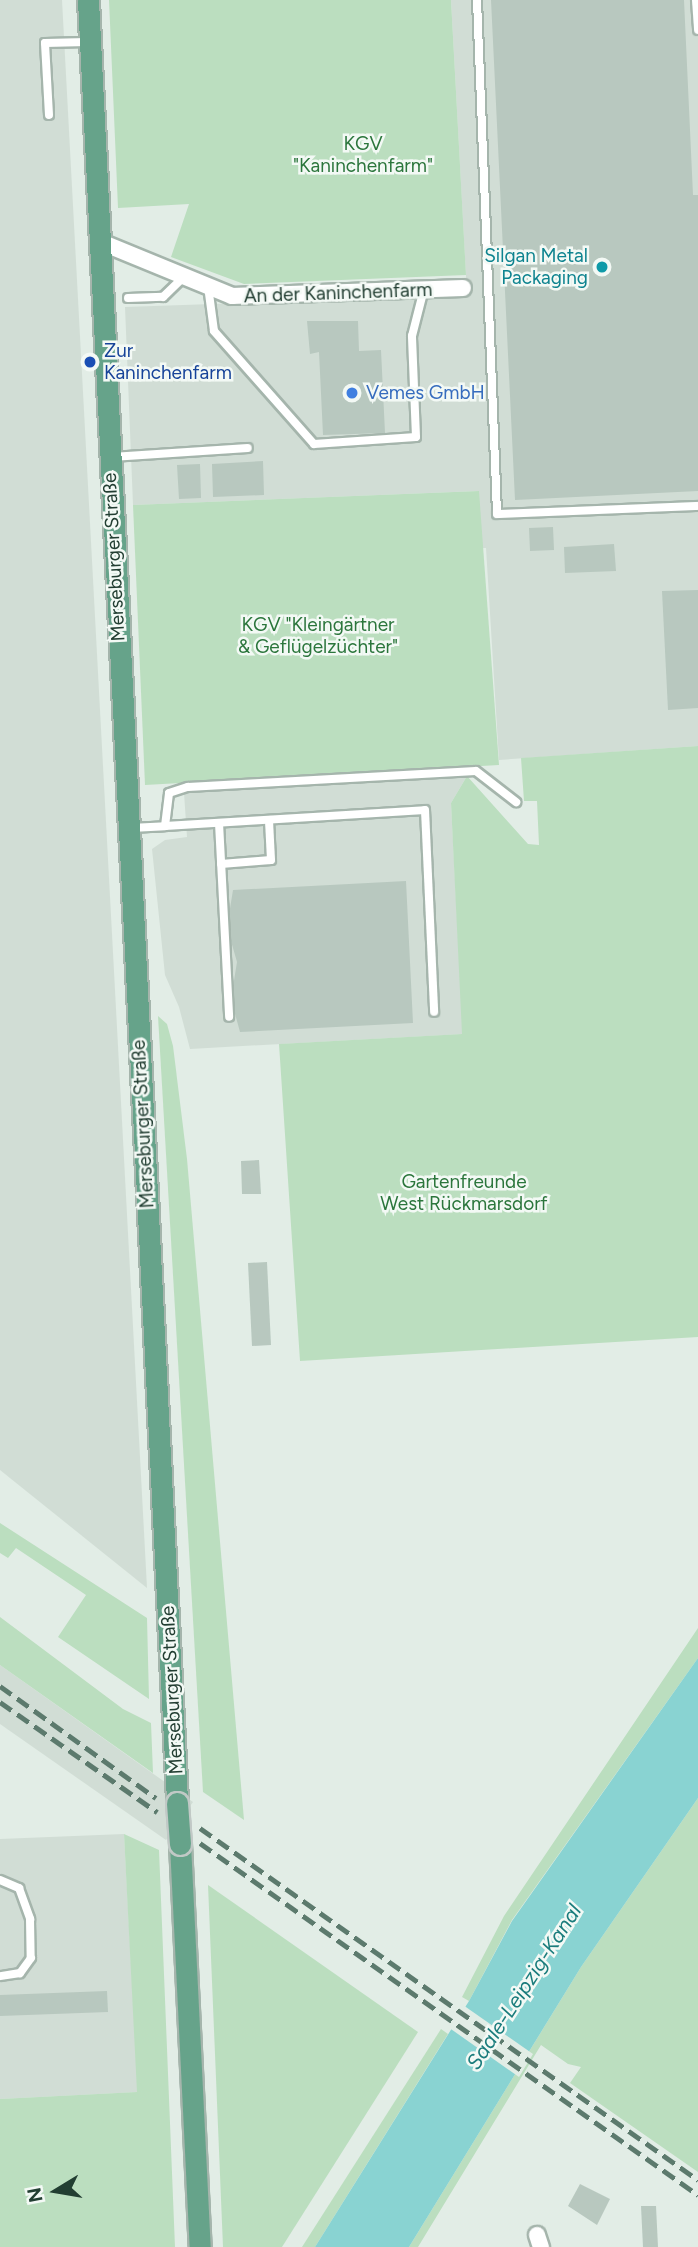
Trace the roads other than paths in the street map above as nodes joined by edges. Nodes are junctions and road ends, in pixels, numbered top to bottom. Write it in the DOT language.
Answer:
graph roads {
  1 [pos="88,0"];
  2 [pos="477,0"];
  3 [pos="696,0"];
  4 [pos="698,30"];
  5 [pos="90,42"];
  6 [pos="49,115"];
  7 [pos="98,240"];
  8 [pos="185,276"];
  9 [pos="208,286"];
  10 [pos="463,288"];
  11 [pos="424,289"];
  12 [pos="128,298"];
  13 [pos="248,448"];
  14 [pos="109,457"];
  15 [pos="698,506"];
  16 [pos="516,802"];
  17 [pos="269,820"];
  18 [pos="219,823"];
  19 [pos="165,826"];
  20 [pos="128,829"];
  21 [pos="221,863"];
  22 [pos="434,1012"];
  23 [pos="229,1017"];
  24 [pos="0,1880"];
  25 [pos="0,1976"];
  26 [pos="200,2247"];
  1 -- 5 [label="main road, Merseburger Straße"];
  2 -- 15 [label="lane"];
  3 -- 4 [label="lane"];
  5 -- 6 [label="lane"];
  5 -- 7 [label="main road, Merseburger Straße"];
  7 -- 8 [label="street, An der Kaninchenfarm"];
  7 -- 14 [label="main road, Merseburger Straße"];
  8 -- 9 [label="street, An der Kaninchenfarm"];
  8 -- 12 [label="lane"];
  9 -- 11 [label="street, An der Kaninchenfarm"];
  9 -- 11 [label="lane"];
  10 -- 11 [label="street, An der Kaninchenfarm"];
  13 -- 14 [label="lane"];
  14 -- 20 [label="main road, Merseburger Straße"];
  16 -- 19 [label="lane"];
  17 -- 18 [label="lane"];
  17 -- 21 [label="lane"];
  17 -- 22 [label="lane"];
  18 -- 19 [label="lane"];
  18 -- 21 [label="lane"];
  19 -- 20 [label="lane"];
  20 -- 26 [label="main road, Merseburger Straße, bridge"];
  21 -- 23 [label="lane"];
  24 -- 25 [label="lane"];
}
